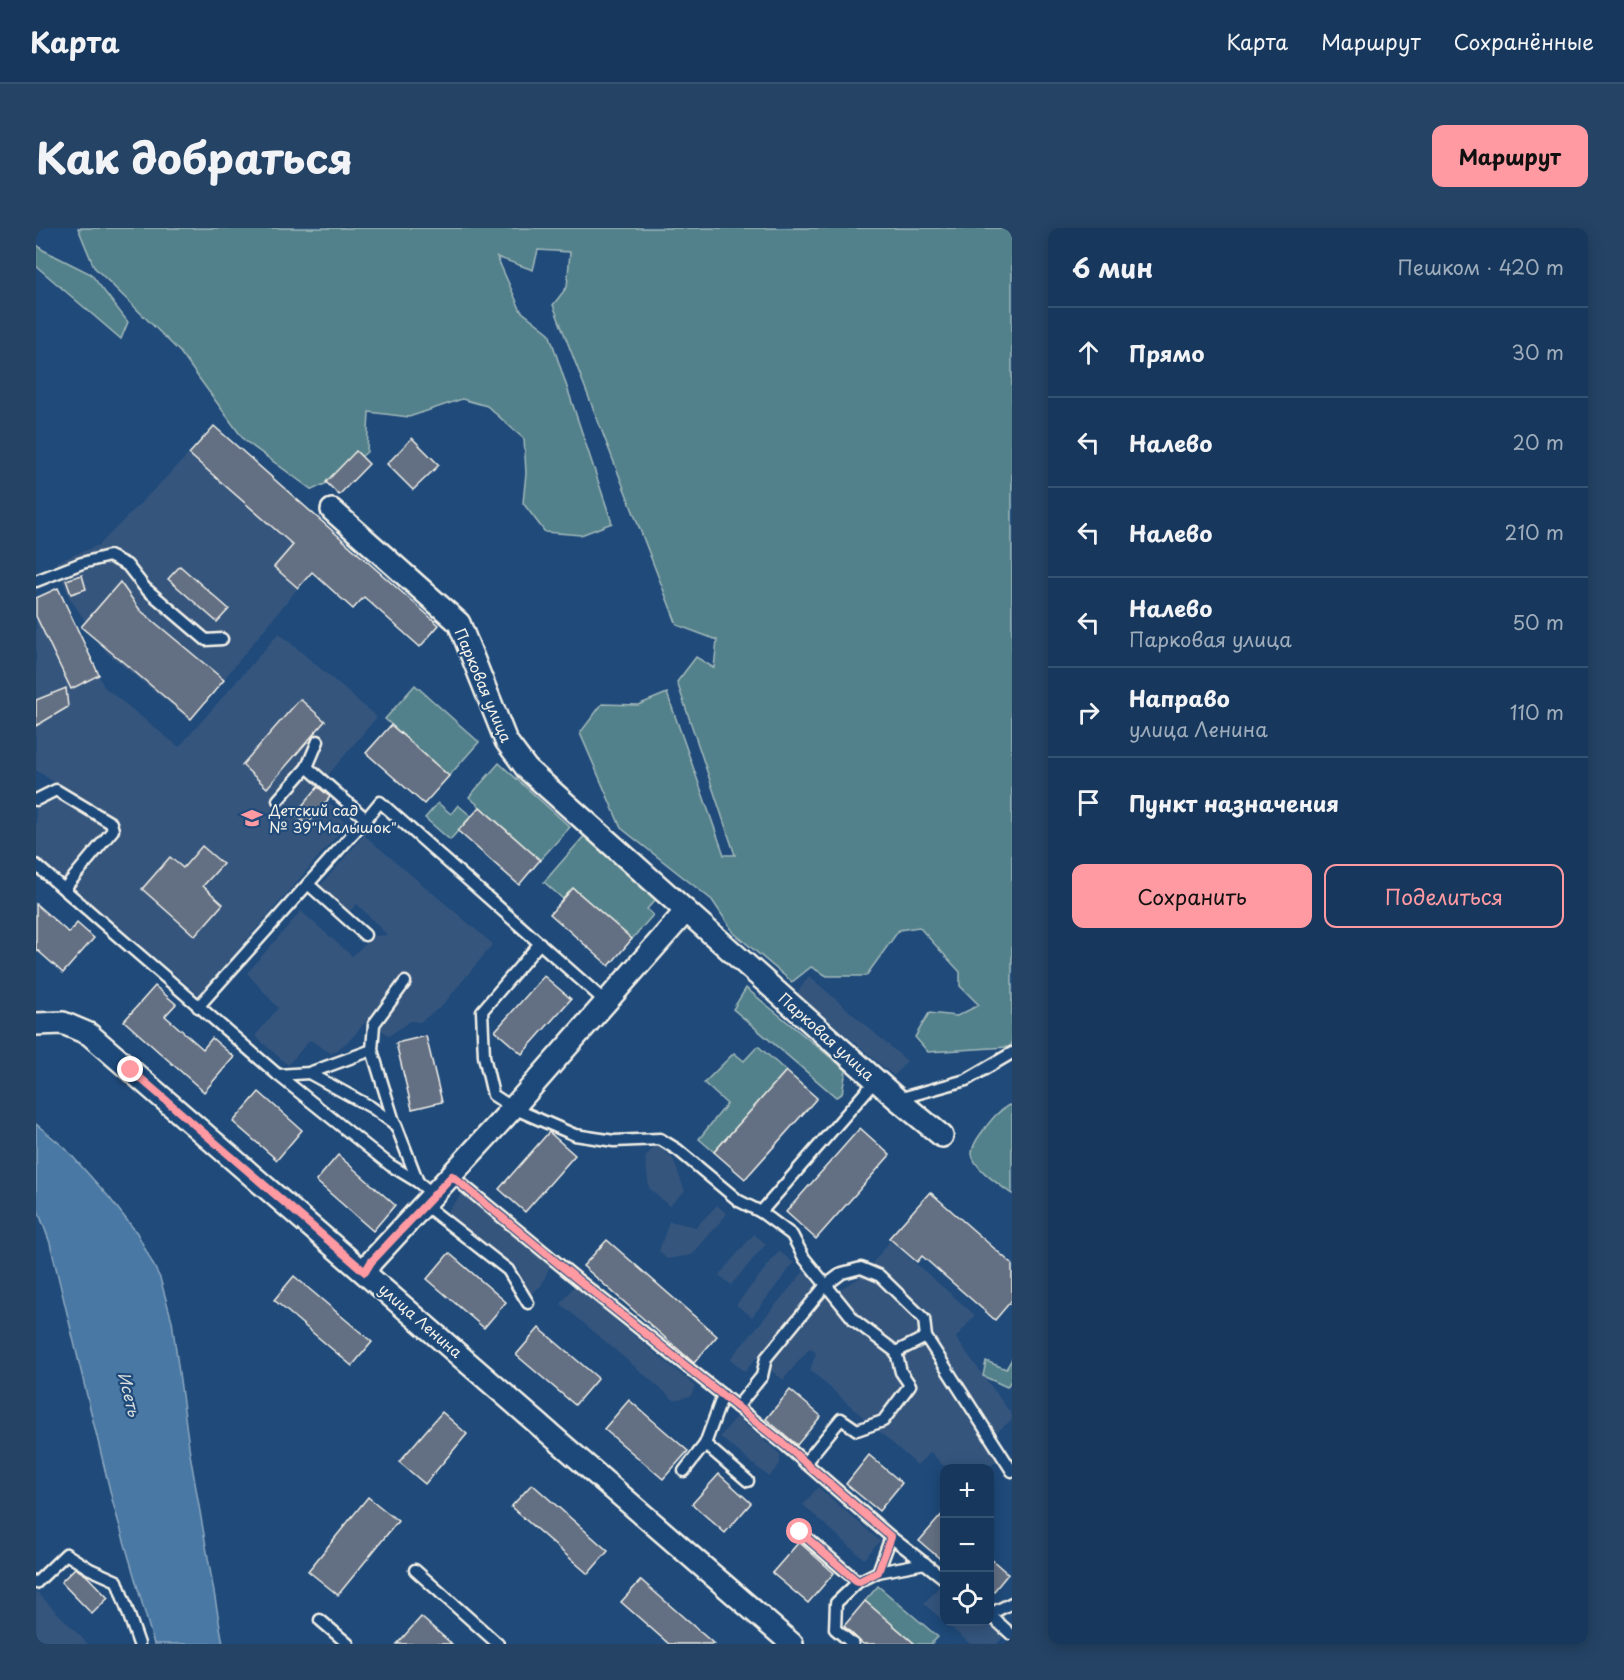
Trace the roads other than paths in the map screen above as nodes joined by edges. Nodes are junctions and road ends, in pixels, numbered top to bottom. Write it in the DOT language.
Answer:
graph roads {
  1 [pos="332,510"];
  2 [pos="36,581"];
  3 [pos="222,639"];
  4 [pos="318,741"];
  5 [pos="307,767"];
  6 [pos="36,800"];
  7 [pos="278,800"];
  8 [pos="366,819"];
  9 [pos="36,865"];
  10 [pos="308,884"];
  11 [pos="64,890"];
  12 [pos="686,910"];
  13 [pos="365,935"];
  14 [pos="540,943"];
  15 [pos="405,982"];
  16 [pos="607,1003"];
  17 [pos="198,1007"];
  18 [pos="36,1024"];
  19 [pos="372,1050"];
  20 [pos="1012,1053"];
  21 [pos="309,1073"];
  22 [pos="279,1075"];
  23 [pos="876,1080"];
  24 [pos="897,1100"];
  25 [pos="513,1108"];
  26 [pos="396,1125"];
  27 [pos="942,1136"];
  28 [pos="452,1176"];
  29 [pos="418,1182"];
  30 [pos="429,1200"];
  31 [pos="761,1212"];
  32 [pos="365,1272"];
  33 [pos="826,1285"];
  34 [pos="528,1303"];
  35 [pos="926,1337"];
  36 [pos="896,1352"];
  37 [pos="723,1395"];
  38 [pos="737,1407"];
  39 [pos="705,1444"];
  40 [pos="805,1463"];
  41 [pos="684,1471"];
  42 [pos="1012,1471"];
  43 [pos="748,1481"];
  44 [pos="800,1532"];
  45 [pos="891,1537"];
  46 [pos="925,1563"];
  47 [pos="414,1570"];
  48 [pos="878,1572"];
  49 [pos="940,1575"];
  50 [pos="858,1582"];
  51 [pos="36,1583"];
  52 [pos="1012,1603"];
  53 [pos="994,1613"];
  54 [pos="994,1619"];
  55 [pos="320,1620"];
  56 [pos="1010,1636"];
  57 [pos="139,1644"];
  58 [pos="348,1644"];
  59 [pos="498,1644"];
  60 [pos="792,1644"];
  61 [pos="853,1644"];
  1 -- 12 [label="street, Парковая улица"];
  2 -- 3 [label="lane"];
  4 -- 5 [label="lane"];
  5 -- 7 [label="lane"];
  5 -- 8 [label="lane"];
  6 -- 11 [label="lane"];
  8 -- 10 [label="lane"];
  8 -- 14 [label="lane"];
  9 -- 11 [label="lane"];
  10 -- 13 [label="lane"];
  10 -- 17 [label="lane"];
  11 -- 17 [label="lane"];
  12 -- 16 [label="street"];
  12 -- 23 [label="street, Парковая улица"];
  14 -- 16 [label="lane"];
  14 -- 25 [label="lane"];
  15 -- 19 [label="lane"];
  16 -- 25 [label="street"];
  17 -- 22 [label="lane"];
  18 -- 32 [label="street, улица Ленина"];
  19 -- 21 [label="lane"];
  19 -- 26 [label="lane"];
  20 -- 24 [label="lane"];
  21 -- 22 [label="lane"];
  21 -- 26 [label="lane"];
  22 -- 29 [label="lane"];
  23 -- 24 [label="street, Парковая улица"];
  23 -- 31 [label="lane"];
  24 -- 27 [label="street, Парковая улица"];
  25 -- 28 [label="street"];
  25 -- 31 [label="lane"];
  26 -- 29 [label="lane"];
  28 -- 30 [label="street"];
  28 -- 37 [label="lane"];
  29 -- 30 [label="lane"];
  30 -- 32 [label="street"];
  30 -- 34 [label="lane"];
  31 -- 33 [label="lane"];
  32 -- 60 [label="street, улица Ленина"];
  33 -- 35 [label="lane"];
  33 -- 36 [label="lane"];
  33 -- 38 [label="lane"];
  35 -- 36 [label="lane"];
  35 -- 42 [label="lane"];
  36 -- 40 [label="lane"];
  37 -- 38 [label="lane"];
  37 -- 39 [label="lane"];
  38 -- 40 [label="lane"];
  39 -- 41 [label="lane"];
  39 -- 43 [label="lane"];
  40 -- 45 [label="lane"];
  44 -- 50 [label="lane"];
  45 -- 46 [label="lane"];
  45 -- 48 [label="lane"];
  46 -- 48 [label="lane"];
  46 -- 49 [label="lane"];
  47 -- 59 [label="lane"];
  48 -- 50 [label="lane"];
  50 -- 61 [label="lane"];
  51 -- 57 [label="lane"];
  52 -- 53 [label="lane"];
  54 -- 56 [label="lane"];
  55 -- 58 [label="lane"];
}
